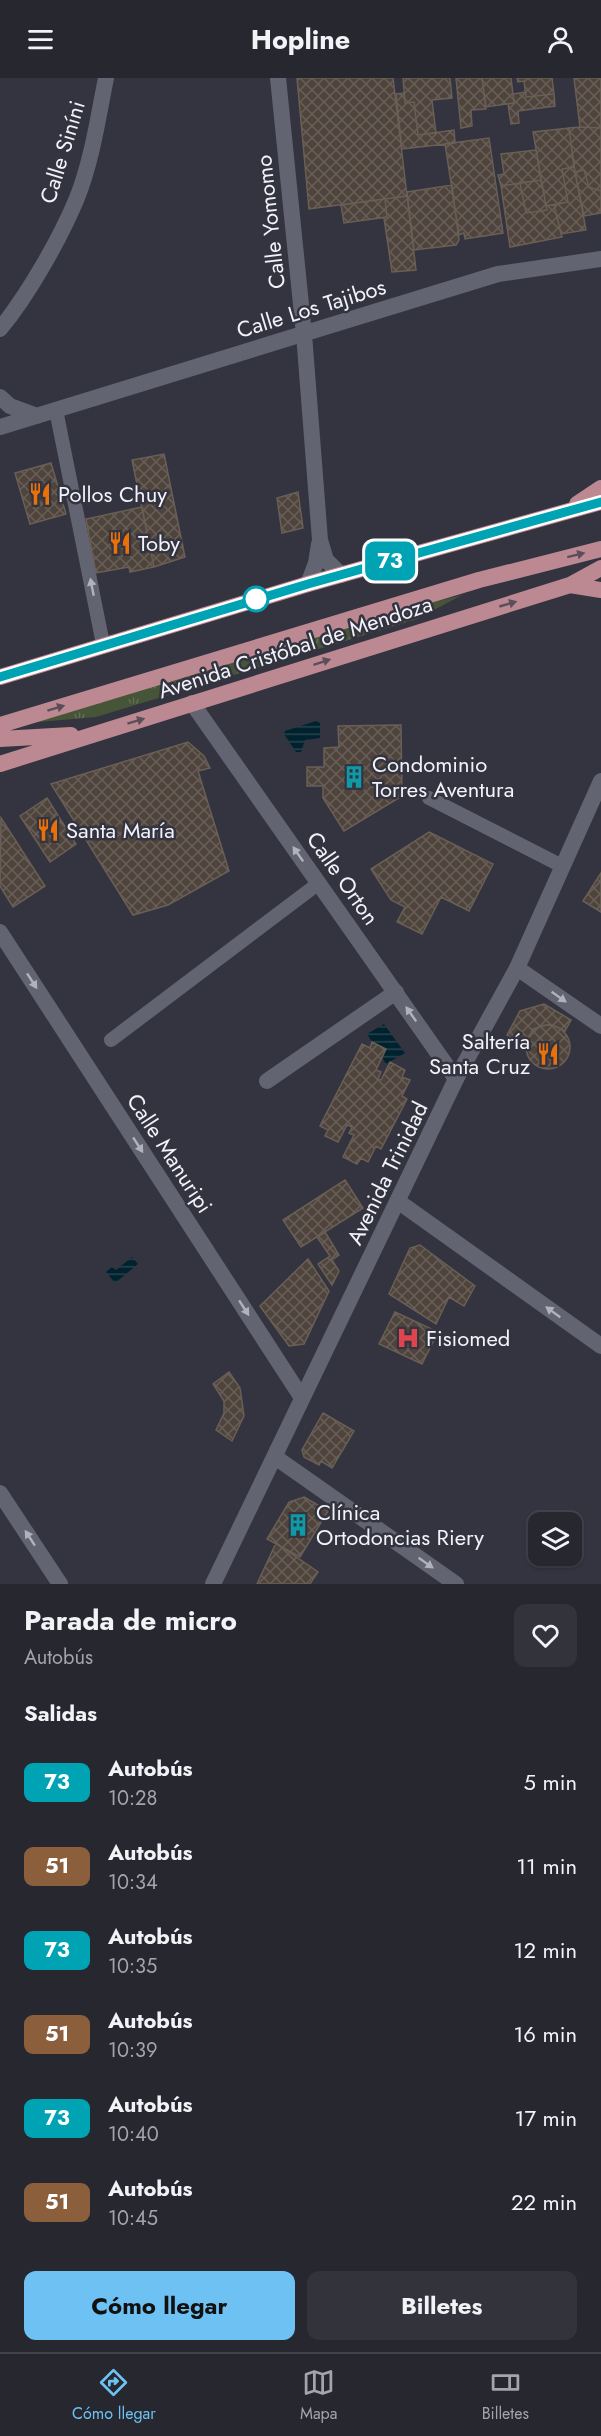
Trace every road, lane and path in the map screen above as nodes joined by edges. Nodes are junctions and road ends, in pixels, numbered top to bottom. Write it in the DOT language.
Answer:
graph roads {
  1 [pos="106,78"];
  2 [pos="278,78"];
  3 [pos="601,259"];
  4 [pos="0,329"];
  5 [pos="304,334"];
  6 [pos="0,397"];
  7 [pos="56,410"];
  8 [pos="37,416"];
  9 [pos="0,427"];
  10 [pos="601,488"];
  11 [pos="601,502"];
  12 [pos="564,513"];
  13 [pos="320,540"];
  14 [pos="601,549"];
  15 [pos="601,568"];
  16 [pos="341,575"];
  17 [pos="308,584"];
  18 [pos="570,585"];
  19 [pos="601,591"];
  20 [pos="103,644"];
  21 [pos="0,677"];
  22 [pos="192,704"];
  23 [pos="0,725"];
  24 [pos="98,733"];
  25 [pos="0,740"];
  26 [pos="0,764"];
  27 [pos="601,781"];
  28 [pos="429,798"];
  29 [pos="562,866"];
  30 [pos="319,883"];
  31 [pos="0,932"];
  32 [pos="517,968"];
  33 [pos="396,992"];
  34 [pos="601,1026"];
  35 [pos="111,1040"];
  36 [pos="456,1079"];
  37 [pos="267,1081"];
  38 [pos="399,1202"];
  39 [pos="601,1346"];
  40 [pos="302,1398"];
  41 [pos="275,1457"];
  42 [pos="0,1493"];
  43 [pos="60,1584"];
  44 [pos="213,1584"];
  45 [pos="456,1584"];
  1 -- 4 [label="street, Calle Siníni"];
  2 -- 5 [label="street, Calle Yomomo"];
  3 -- 5 [label="street, Calle Los Tajibos"];
  5 -- 7 [label="street, Calle Los Tajibos"];
  5 -- 13 [label="street, Calle Yomomo"];
  6 -- 8 [label="street"];
  7 -- 8 [label="street, Calle Los Tajibos"];
  20 -- 7 [label="lane, one-way"];
  8 -- 9 [label="street, Calle Los Tajibos"];
  10 -- 12 [label="main road"];
  11 -- 12 [label="main road"];
  12 -- 16 [label="main road"];
  13 -- 16 [label="street, Calle Yomomo"];
  13 -- 17 [label="street, Calle Yomomo"];
  23 -- 14 [label="main road, Avenida Cristóbal de Mendoza, one-way"];
  15 -- 18 [label="main road, Avenida Cristóbal de Mendoza"];
  16 -- 17 [label="main road"];
  17 -- 20 [label="main road"];
  18 -- 19 [label="main road"];
  22 -- 18 [label="main road, Avenida Cristóbal de Mendoza, one-way"];
  20 -- 21 [label="main road"];
  24 -- 22 [label="main road, Avenida Cristóbal de Mendoza, one-way"];
  30 -- 22 [label="street, Calle Orton, one-way"];
  24 -- 25 [label="main road"];
  24 -- 26 [label="main road, Avenida Cristóbal de Mendoza"];
  27 -- 29 [label="street, Avenida Trinidad"];
  28 -- 29 [label="lane"];
  29 -- 32 [label="street, Avenida Trinidad"];
  30 -- 33 [label="street, Calle Orton"];
  30 -- 35 [label="lane"];
  31 -- 40 [label="street, Calle Manuripi, one-way"];
  32 -- 34 [label="street, one-way"];
  32 -- 36 [label="street, Avenida Trinidad"];
  36 -- 33 [label="street, Calle Orton, one-way"];
  33 -- 37 [label="street"];
  36 -- 38 [label="street, Avenida Trinidad"];
  39 -- 38 [label="street, one-way"];
  38 -- 40 [label="street, Avenida Trinidad"];
  40 -- 41 [label="street, Avenida Trinidad"];
  41 -- 44 [label="street, Avenida Trinidad"];
  41 -- 45 [label="street, one-way"];
  43 -- 42 [label="street, one-way"];
}
